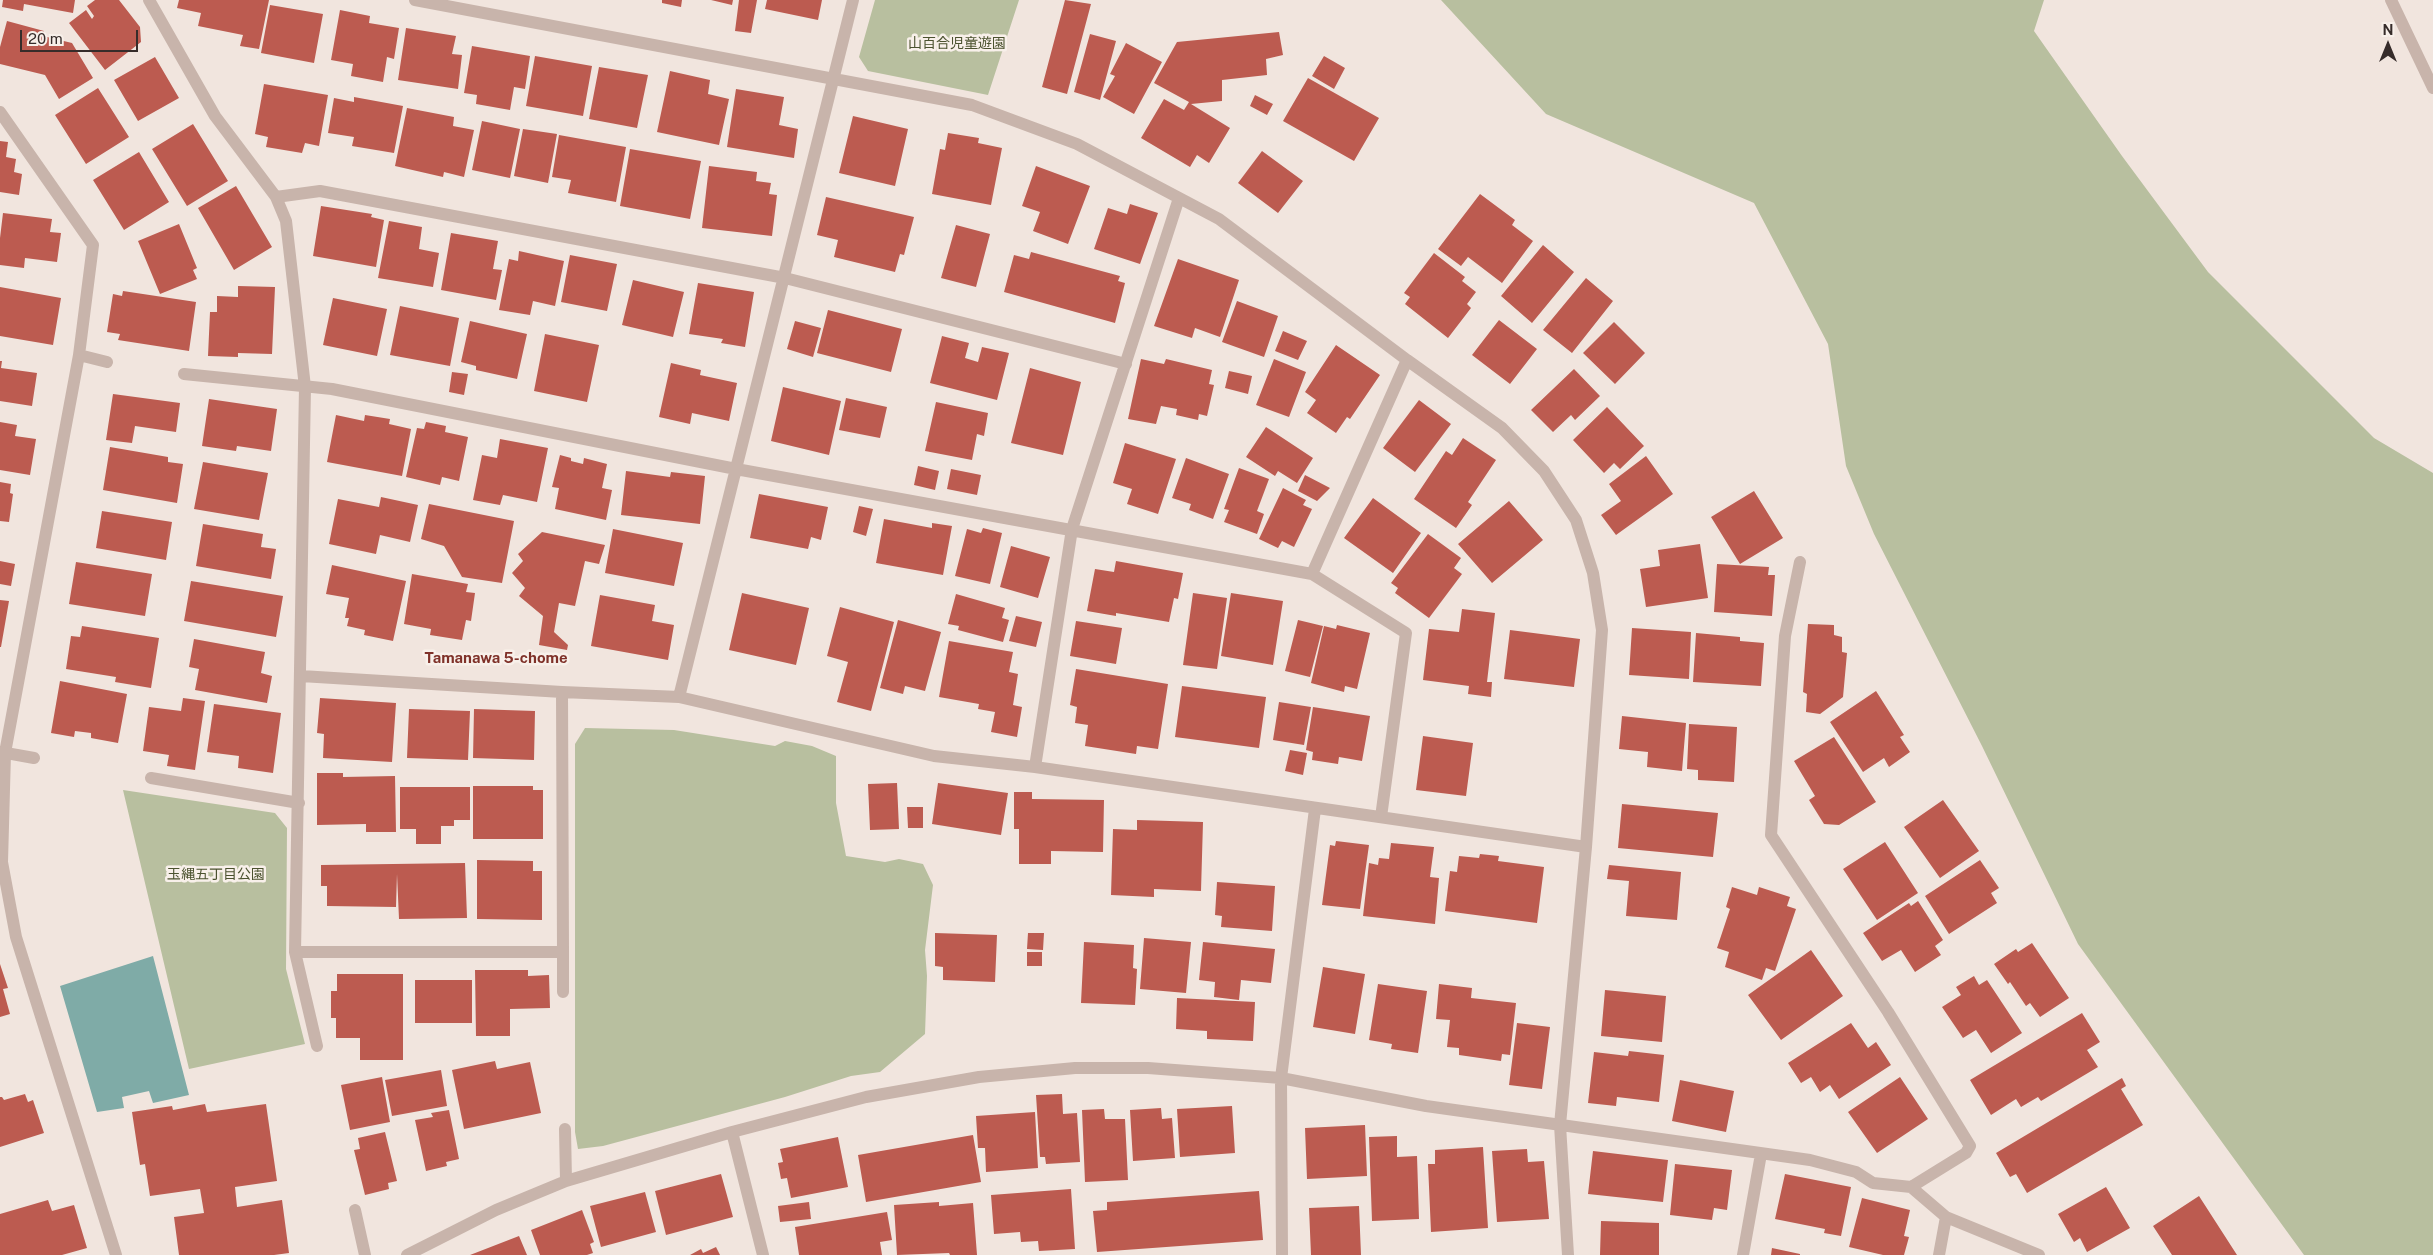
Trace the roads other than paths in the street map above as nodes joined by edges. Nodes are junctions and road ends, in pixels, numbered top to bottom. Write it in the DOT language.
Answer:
graph roads {
  1 [pos="150,0"];
  2 [pos="415,0"];
  3 [pos="853,0"];
  4 [pos="2391,0"];
  5 [pos="834,78"];
  6 [pos="2433,88"];
  7 [pos="0,112"];
  8 [pos="276,196"];
  9 [pos="1179,198"];
  10 [pos="785,278"];
  11 [pos="79,355"];
  12 [pos="1407,360"];
  13 [pos="107,362"];
  14 [pos="1126,364"];
  15 [pos="184,374"];
  16 [pos="305,387"];
  17 [pos="736,469"];
  18 [pos="1072,529"];
  19 [pos="1800,562"];
  20 [pos="1312,574"];
  21 [pos="301,676"];
  22 [pos="562,692"];
  23 [pos="679,697"];
  24 [pos="2,753"];
  25 [pos="34,758"];
  26 [pos="1035,767"];
  27 [pos="150,778"];
  28 [pos="299,803"];
  29 [pos="1315,808"];
  30 [pos="1381,817"];
  31 [pos="1586,847"];
  32 [pos="295,952"];
  33 [pos="563,952"];
  34 [pos="563,992"];
  35 [pos="317,1046"];
  36 [pos="1281,1078"];
  37 [pos="1560,1125"];
  38 [pos="565,1128"];
  39 [pos="732,1132"];
  40 [pos="1761,1154"];
  41 [pos="566,1182"];
  42 [pos="1911,1187"];
  43 [pos="355,1210"];
  44 [pos="1946,1217"];
  45 [pos="116,1255"];
  46 [pos="365,1255"];
  47 [pos="407,1255"];
  48 [pos="763,1255"];
  49 [pos="1282,1255"];
  50 [pos="1568,1255"];
  51 [pos="1743,1255"];
  52 [pos="1940,1255"];
  53 [pos="2039,1255"];
  1 -- 8 [label="street"];
  2 -- 5 [label="street"];
  3 -- 5 [label="street"];
  4 -- 6 [label="street"];
  5 -- 9 [label="street"];
  5 -- 10 [label="street"];
  7 -- 11 [label="street"];
  8 -- 10 [label="street"];
  8 -- 16 [label="street"];
  9 -- 12 [label="street"];
  9 -- 14 [label="street"];
  10 -- 14 [label="street"];
  10 -- 17 [label="street"];
  11 -- 13 [label="street"];
  11 -- 24 [label="street"];
  12 -- 20 [label="street"];
  12 -- 31 [label="street"];
  14 -- 18 [label="street"];
  15 -- 16 [label="street"];
  16 -- 17 [label="street"];
  16 -- 21 [label="street"];
  17 -- 18 [label="street"];
  17 -- 23 [label="street"];
  18 -- 20 [label="street"];
  18 -- 26 [label="street"];
  19 -- 42 [label="street"];
  20 -- 30 [label="street"];
  21 -- 22 [label="street"];
  21 -- 28 [label="street"];
  22 -- 23 [label="street"];
  22 -- 33 [label="street"];
  23 -- 26 [label="street"];
  24 -- 25 [label="street"];
  24 -- 45 [label="street"];
  26 -- 29 [label="street"];
  27 -- 28 [label="street"];
  28 -- 32 [label="street"];
  29 -- 30 [label="street"];
  29 -- 36 [label="street"];
  30 -- 31 [label="street"];
  31 -- 37 [label="street"];
  32 -- 33 [label="street"];
  32 -- 35 [label="street"];
  33 -- 34 [label="street"];
  36 -- 37 [label="street"];
  36 -- 39 [label="street"];
  36 -- 49 [label="street"];
  37 -- 40 [label="street"];
  37 -- 50 [label="street"];
  38 -- 41 [label="street"];
  39 -- 41 [label="street"];
  39 -- 48 [label="street"];
  40 -- 42 [label="street"];
  40 -- 51 [label="street"];
  41 -- 47 [label="street"];
  42 -- 44 [label="street"];
  43 -- 46 [label="street"];
  44 -- 52 [label="street"];
  44 -- 53 [label="street"];
}
